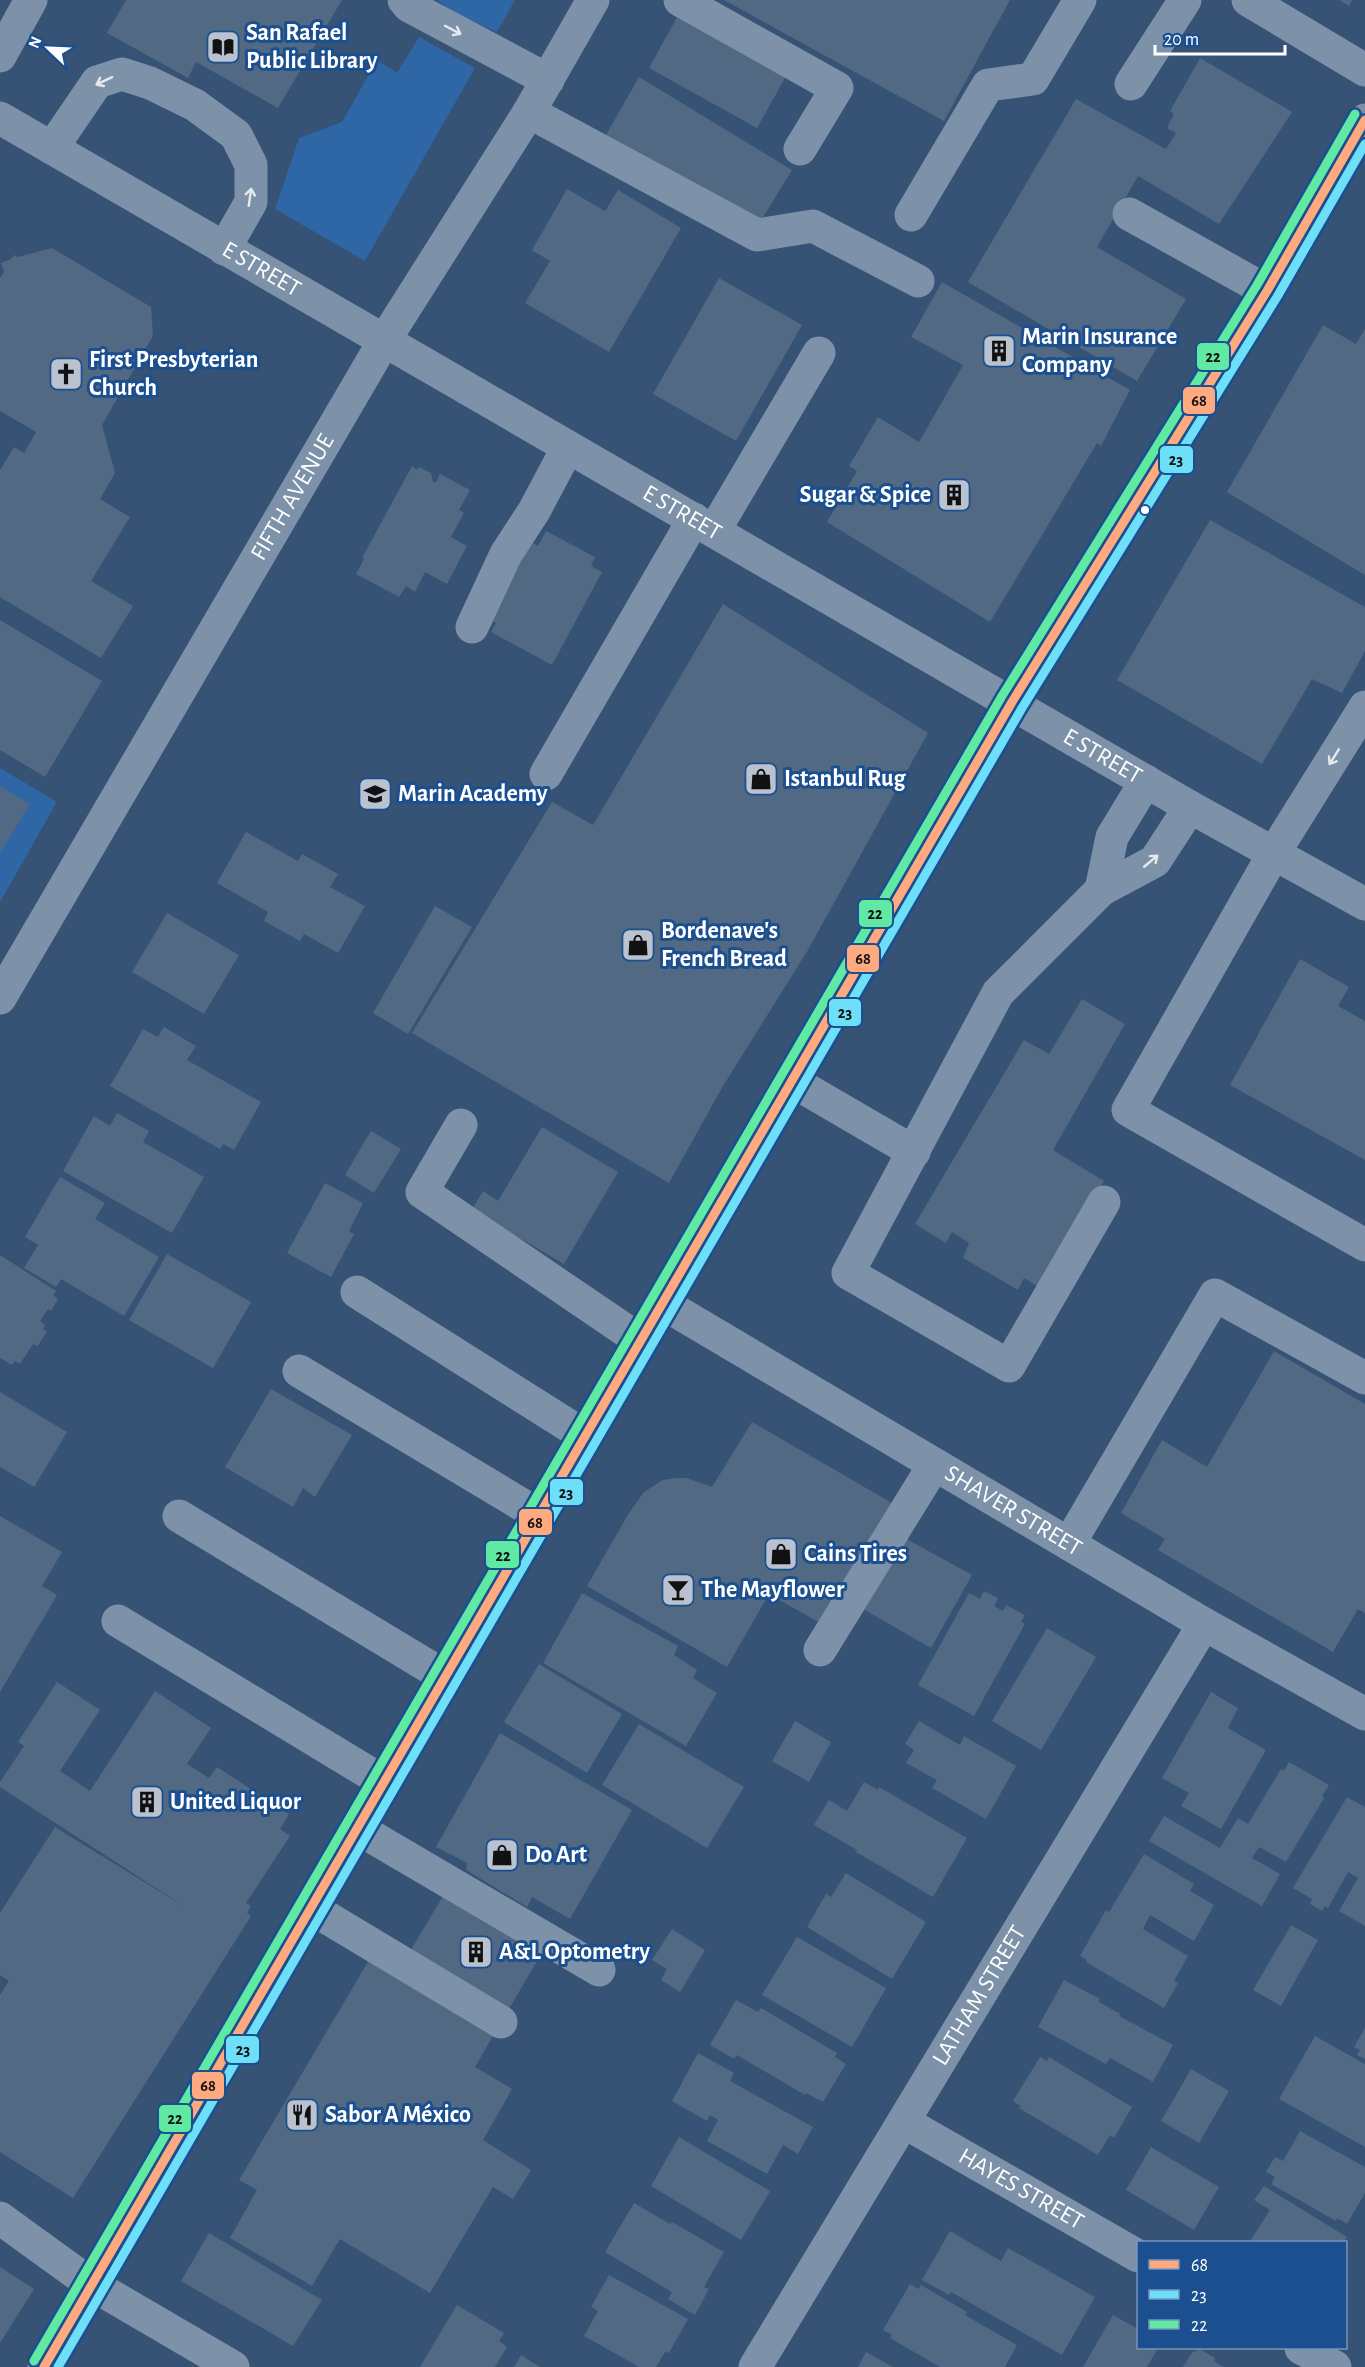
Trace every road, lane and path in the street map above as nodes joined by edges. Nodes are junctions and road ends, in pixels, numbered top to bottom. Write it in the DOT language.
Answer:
graph roads {
  1 [pos="32,0"];
  2 [pos="404,0"];
  3 [pos="594,0"];
  4 [pos="680,0"];
  5 [pos="1080,0"];
  6 [pos="1185,0"];
  7 [pos="1248,0"];
  8 [pos="0,56"];
  9 [pos="1365,70"];
  10 [pos="548,80"];
  11 [pos="1131,84"];
  12 [pos="529,112"];
  13 [pos="0,118"];
  14 [pos="1365,120"];
  15 [pos="52,148"];
  16 [pos="800,149"];
  17 [pos="1129,214"];
  18 [pos="911,215"];
  19 [pos="224,249"];
  20 [pos="918,281"];
  21 [pos="1267,291"];
  22 [pos="384,341"];
  23 [pos="819,353"];
  24 [pos="568,447"];
  25 [pos="704,525"];
  26 [pos="472,627"];
  27 [pos="1012,702"];
  28 [pos="1365,707"];
  29 [pos="546,774"];
  30 [pos="1146,781"];
  31 [pos="1191,807"];
  32 [pos="1274,853"];
  33 [pos="1101,890"];
  34 [pos="1365,904"];
  35 [pos="0,998"];
  36 [pos="792,1082"];
  37 [pos="462,1125"];
  38 [pos="914,1152"];
  39 [pos="1104,1202"];
  40 [pos="1365,1245"];
  41 [pos="357,1292"];
  42 [pos="664,1304"];
  43 [pos="641,1341"];
  44 [pos="299,1371"];
  45 [pos="1365,1378"];
  46 [pos="585,1436"];
  47 [pos="934,1464"];
  48 [pos="539,1515"];
  49 [pos="179,1516"];
  50 [pos="1069,1544"];
  51 [pos="118,1621"];
  52 [pos="1204,1624"];
  53 [pos="820,1650"];
  54 [pos="446,1677"];
  55 [pos="1365,1714"];
  56 [pos="384,1782"];
  57 [pos="357,1828"];
  58 [pos="311,1908"];
  59 [pos="599,1970"];
  60 [pos="501,2022"];
  61 [pos="904,2122"];
  62 [pos="0,2218"];
  63 [pos="1137,2255"];
  64 [pos="91,2284"];
  65 [pos="1302,2349"];
  66 [pos="44,2367"];
  67 [pos="233,2367"];
  68 [pos="755,2367"];
  69 [pos="1335,2367"];
  1 -- 8 [label="street"];
  2 -- 10 [label="street, one-way"];
  3 -- 10 [label="street, FIFTH AVENUE"];
  4 -- 16 [label="street"];
  5 -- 18 [label="street"];
  6 -- 11 [label="street"];
  7 -- 9 [label="street"];
  10 -- 12 [label="street, FIFTH AVENUE"];
  12 -- 20 [label="street"];
  12 -- 22 [label="street, FIFTH AVENUE"];
  13 -- 15 [label="street, E STREET"];
  14 -- 21 [label="main road"];
  15 -- 19 [label="street, E STREET"];
  19 -- 15 [label="street, one-way"];
  17 -- 21 [label="street"];
  19 -- 22 [label="street, E STREET"];
  21 -- 27 [label="main road"];
  22 -- 24 [label="street, E STREET"];
  22 -- 35 [label="street, FIFTH AVENUE"];
  23 -- 25 [label="street"];
  24 -- 25 [label="street, E STREET"];
  24 -- 26 [label="street"];
  25 -- 27 [label="street, E STREET"];
  25 -- 29 [label="street"];
  27 -- 30 [label="street, E STREET"];
  27 -- 36 [label="main road"];
  28 -- 32 [label="street, one-way"];
  30 -- 31 [label="street, E STREET"];
  30 -- 33 [label="street"];
  31 -- 32 [label="street, E STREET"];
  33 -- 31 [label="street, one-way"];
  32 -- 34 [label="street, E STREET"];
  32 -- 40 [label="street"];
  33 -- 38 [label="street"];
  36 -- 38 [label="street"];
  36 -- 42 [label="main road"];
  37 -- 43 [label="street"];
  38 -- 39 [label="street"];
  41 -- 46 [label="street"];
  42 -- 43 [label="main road"];
  42 -- 47 [label="street, SHAVER STREET"];
  43 -- 46 [label="main road"];
  44 -- 48 [label="street"];
  45 -- 50 [label="street"];
  46 -- 48 [label="main road"];
  47 -- 50 [label="street, SHAVER STREET"];
  47 -- 53 [label="street"];
  48 -- 54 [label="main road"];
  49 -- 54 [label="street"];
  50 -- 52 [label="street, SHAVER STREET"];
  51 -- 56 [label="street"];
  52 -- 55 [label="street, SHAVER STREET"];
  52 -- 61 [label="street, LATHAM STREET"];
  54 -- 56 [label="main road"];
  56 -- 57 [label="main road"];
  57 -- 58 [label="main road"];
  57 -- 59 [label="street"];
  58 -- 60 [label="street"];
  58 -- 64 [label="main road"];
  61 -- 63 [label="street, HAYES STREET"];
  61 -- 68 [label="street, LATHAM STREET"];
  62 -- 64 [label="street"];
  64 -- 66 [label="main road"];
  64 -- 67 [label="street"];
  65 -- 69 [label="street"];
}
